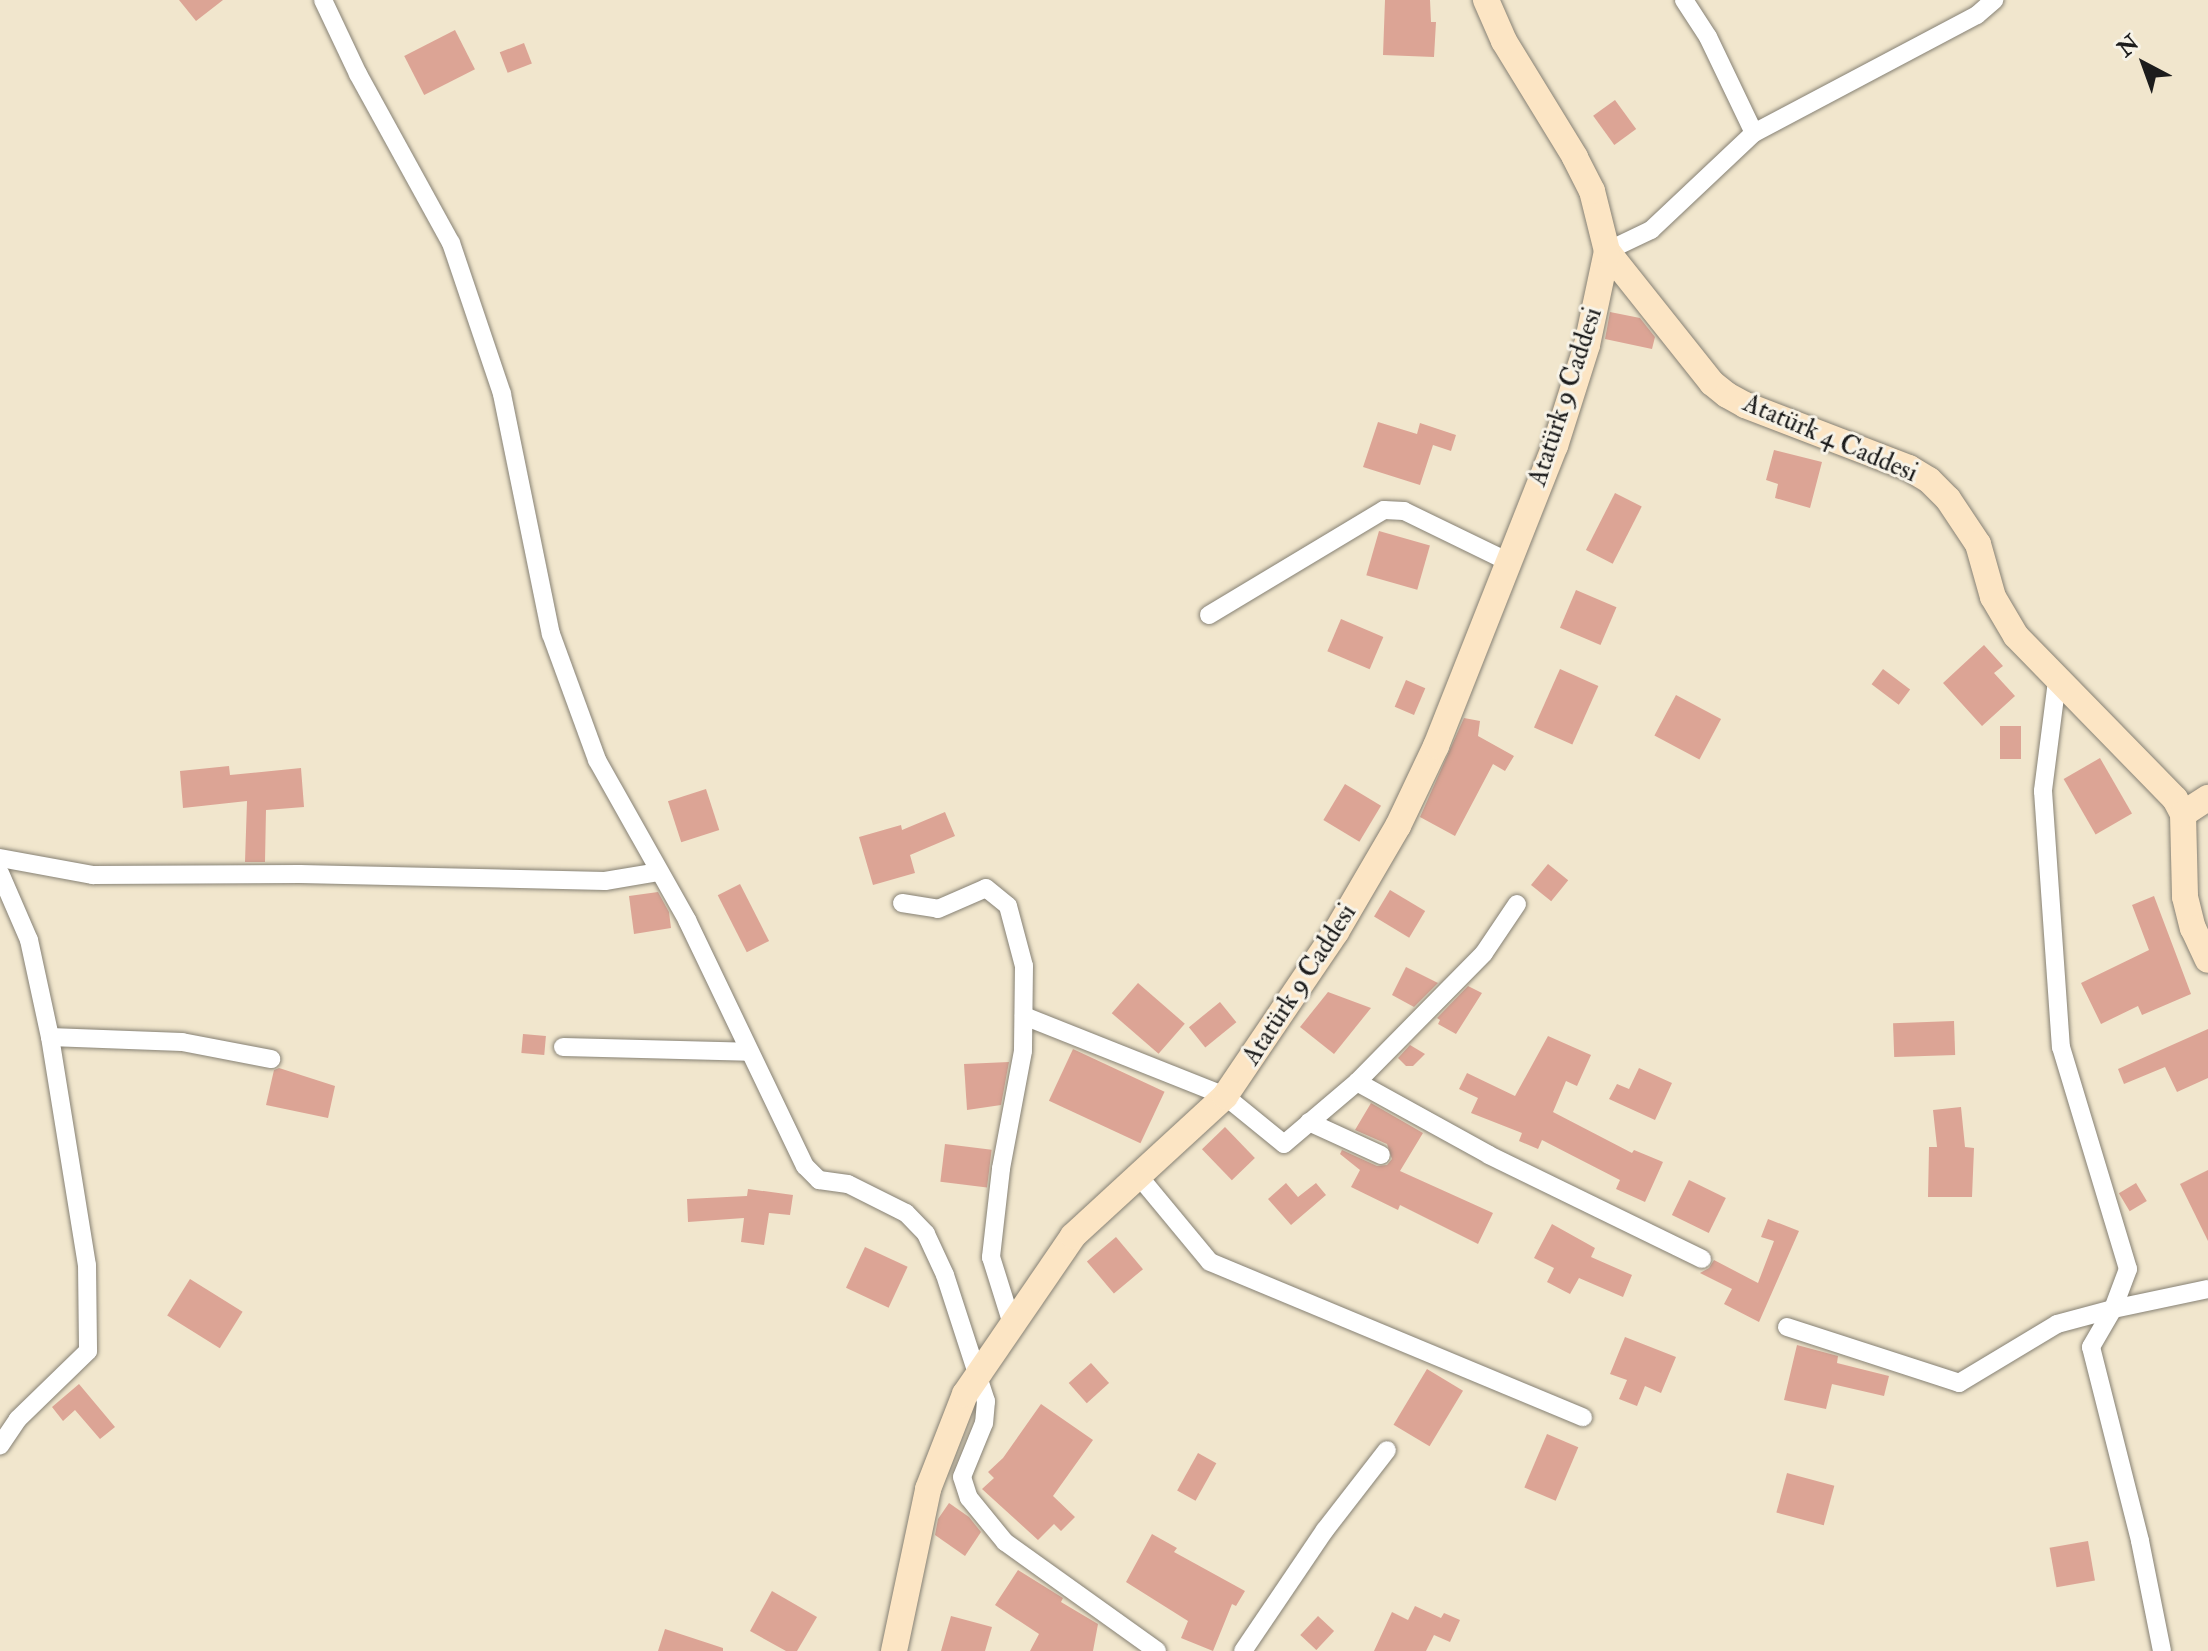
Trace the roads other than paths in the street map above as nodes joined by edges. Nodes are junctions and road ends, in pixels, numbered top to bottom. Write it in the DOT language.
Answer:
graph roads {
  1 [pos="323,0"];
  2 [pos="1486,0"];
  3 [pos="1684,0"];
  4 [pos="1994,0"];
  5 [pos="1754,133"];
  6 [pos="1607,251"];
  7 [pos="1507,561"];
  8 [pos="1209,615"];
  9 [pos="2057,681"];
  10 [pos="2208,798"];
  11 [pos="2183,814"];
  12 [pos="0,858"];
  13 [pos="659,872"];
  14 [pos="0,873"];
  15 [pos="902,903"];
  16 [pos="1517,904"];
  17 [pos="2208,960"];
  18 [pos="1024,1016"];
  19 [pos="50,1037"];
  20 [pos="563,1047"];
  21 [pos="749,1052"];
  22 [pos="271,1059"];
  23 [pos="1357,1082"];
  24 [pos="1225,1096"];
  25 [pos="1309,1122"];
  26 [pos="1381,1155"];
  27 [pos="1137,1174"];
  28 [pos="1702,1259"];
  29 [pos="2208,1289"];
  30 [pos="2113,1309"];
  31 [pos="1011,1321"];
  32 [pos="1787,1327"];
  33 [pos="977,1374"];
  34 [pos="1583,1417"];
  35 [pos="0,1446"];
  36 [pos="1387,1450"];
  37 [pos="894,1651"];
  38 [pos="1157,1651"];
  39 [pos="1243,1651"];
  40 [pos="2162,1651"];
  1 -- 13 [label="street"];
  2 -- 6 [label="street"];
  3 -- 5 [label="street"];
  4 -- 5 [label="street"];
  5 -- 6 [label="street"];
  6 -- 7 [label="street, Atatürk 9 Caddesi"];
  6 -- 9 [label="street, Atatürk 4 Caddesi"];
  7 -- 8 [label="street"];
  7 -- 24 [label="street, Atatürk 9 Caddesi"];
  9 -- 11 [label="street, Atatürk 4 Caddesi"];
  9 -- 30 [label="street"];
  10 -- 11 [label="street"];
  11 -- 17 [label="street"];
  12 -- 13 [label="street"];
  13 -- 21 [label="street"];
  14 -- 19 [label="street"];
  15 -- 18 [label="street"];
  16 -- 23 [label="street"];
  18 -- 24 [label="street"];
  18 -- 31 [label="street"];
  19 -- 22 [label="street"];
  19 -- 35 [label="street"];
  20 -- 21 [label="street"];
  21 -- 33 [label="street"];
  23 -- 25 [label="street"];
  23 -- 28 [label="street"];
  24 -- 25 [label="street"];
  24 -- 27 [label="street, Atatürk 9 Caddesi"];
  25 -- 26 [label="street"];
  27 -- 31 [label="street, Atatürk 9 Caddesi"];
  27 -- 34 [label="street"];
  29 -- 30 [label="street"];
  30 -- 32 [label="street"];
  30 -- 40 [label="street"];
  31 -- 33 [label="street, Atatürk 9 Caddesi"];
  33 -- 37 [label="street, Atatürk 9 Caddesi"];
  33 -- 38 [label="street"];
  36 -- 39 [label="street"];
}
